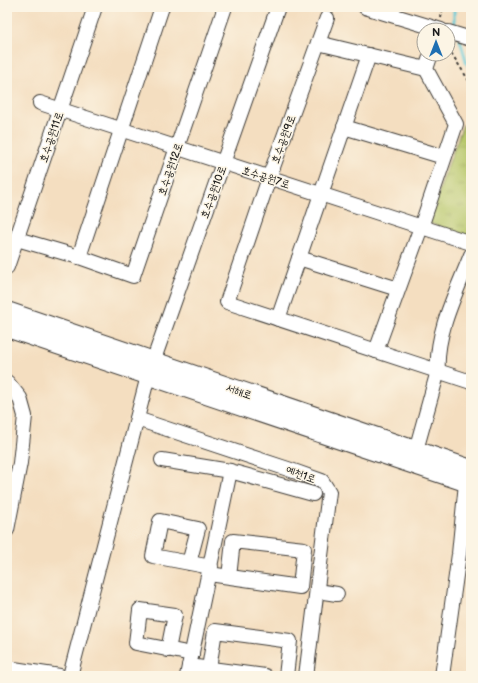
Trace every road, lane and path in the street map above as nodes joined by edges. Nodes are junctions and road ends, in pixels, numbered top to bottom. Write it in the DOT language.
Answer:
graph roads {
  1 [pos="95,7"];
  2 [pos="162,7"];
  3 [pos="225,7"];
  4 [pos="278,7"];
  5 [pos="365,7"];
  6 [pos="470,7"];
  7 [pos="471,15"];
  8 [pos="326,18"];
  9 [pos="416,22"];
  10 [pos="456,34"];
  11 [pos="471,39"];
  12 [pos="318,43"];
  13 [pos="369,55"];
  14 [pos="456,61"];
  15 [pos="428,62"];
  16 [pos="426,69"];
  17 [pos="471,84"];
  18 [pos="40,103"];
  19 [pos="60,110"];
  20 [pos="344,127"];
  21 [pos="121,130"];
  22 [pos="178,148"];
  23 [pos="444,157"];
  24 [pos="223,163"];
  25 [pos="269,178"];
  26 [pos="321,195"];
  27 [pos="421,227"];
  28 [pos="17,239"];
  29 [pos="471,243"];
  30 [pos="471,256"];
  31 [pos="79,258"];
  32 [pos="299,258"];
  33 [pos="7,267"];
  34 [pos="398,289"];
  35 [pos="7,311"];
  36 [pos="278,319"];
  37 [pos="7,328"];
  38 [pos="376,351"];
  39 [pos="150,369"];
  40 [pos="438,371"];
  41 [pos="7,382"];
  42 [pos="471,382"];
  43 [pos="137,419"];
  44 [pos="416,450"];
  45 [pos="162,460"];
  46 [pos="230,471"];
  47 [pos="469,476"];
  48 [pos="313,494"];
  49 [pos="7,530"];
  50 [pos="465,556"];
  51 [pos="189,563"];
  52 [pos="210,571"];
  53 [pos="228,577"];
  54 [pos="317,591"];
  55 [pos="337,594"];
  56 [pos="168,650"];
  57 [pos="189,665"];
  58 [pos="7,668"];
  59 [pos="209,668"];
  60 [pos="60,676"];
  61 [pos="70,676"];
  62 [pos="265,676"];
  63 [pos="286,676"];
  64 [pos="306,676"];
  65 [pos="442,676"];
  1 -- 19 [label="street, 호수공원11로"];
  2 -- 21 [label="street"];
  3 -- 22 [label="street, 호수공원12로"];
  4 -- 24 [label="street, 호수공원10로"];
  5 -- 9 [label="street"];
  6 -- 7 [label="path"];
  8 -- 12 [label="street, 호수공원9로"];
  10 -- 11 [label="street"];
  12 -- 13 [label="street"];
  12 -- 25 [label="street, 호수공원9로"];
  13 -- 16 [label="street"];
  13 -- 20 [label="street"];
  14 -- 17 [label="path"];
  15 -- 16 [label="street"];
  16 -- 23 [label="street"];
  18 -- 19 [label="street, 호수공원7로"];
  19 -- 21 [label="street, 호수공원7로"];
  19 -- 28 [label="street, 호수공원11로"];
  20 -- 23 [label="street"];
  20 -- 26 [label="street"];
  21 -- 22 [label="street, 호수공원7로"];
  21 -- 31 [label="street"];
  22 -- 24 [label="street, 호수공원7로"];
  22 -- 31 [label="street, 호수공원12로"];
  23 -- 27 [label="street"];
  24 -- 25 [label="street, 호수공원7로"];
  24 -- 39 [label="street, 호수공원10로"];
  25 -- 26 [label="street, 호수공원7로"];
  25 -- 36 [label="street, 호수공원9로"];
  26 -- 27 [label="street, 호수공원7로"];
  26 -- 32 [label="street"];
  27 -- 29 [label="street, 호수공원7로"];
  27 -- 34 [label="street"];
  28 -- 31 [label="street, 호수공원12로"];
  28 -- 33 [label="street, 호수공원11로"];
  30 -- 40 [label="street"];
  32 -- 34 [label="street"];
  32 -- 36 [label="street"];
  34 -- 38 [label="street"];
  35 -- 39 [label="main road, 서해로"];
  36 -- 38 [label="street, 호수공원9로"];
  37 -- 39 [label="main road, 서해로"];
  38 -- 40 [label="street, 호수공원9로"];
  39 -- 43 [label="street"];
  39 -- 44 [label="main road, 서해로"];
  39 -- 47 [label="main road, 서해로"];
  40 -- 42 [label="street, 호수공원9로"];
  40 -- 44 [label="street"];
  41 -- 49 [label="street"];
  42 -- 47 [label="path"];
  43 -- 54 [label="street, 예천1로"];
  43 -- 61 [label="street"];
  44 -- 47 [label="main road, 서해로"];
  45 -- 46 [label="street"];
  46 -- 48 [label="street"];
  46 -- 52 [label="street"];
  47 -- 50 [label="street"];
  50 -- 65 [label="street"];
  51 -- 52 [label="street"];
  52 -- 53 [label="street"];
  52 -- 57 [label="street"];
  53 -- 53 [label="street"];
  54 -- 55 [label="street"];
  54 -- 64 [label="street, 예천1로"];
  56 -- 57 [label="street"];
  57 -- 59 [label="street"];
  58 -- 60 [label="street"];
  59 -- 62 [label="street"];
  59 -- 63 [label="street"];
}
